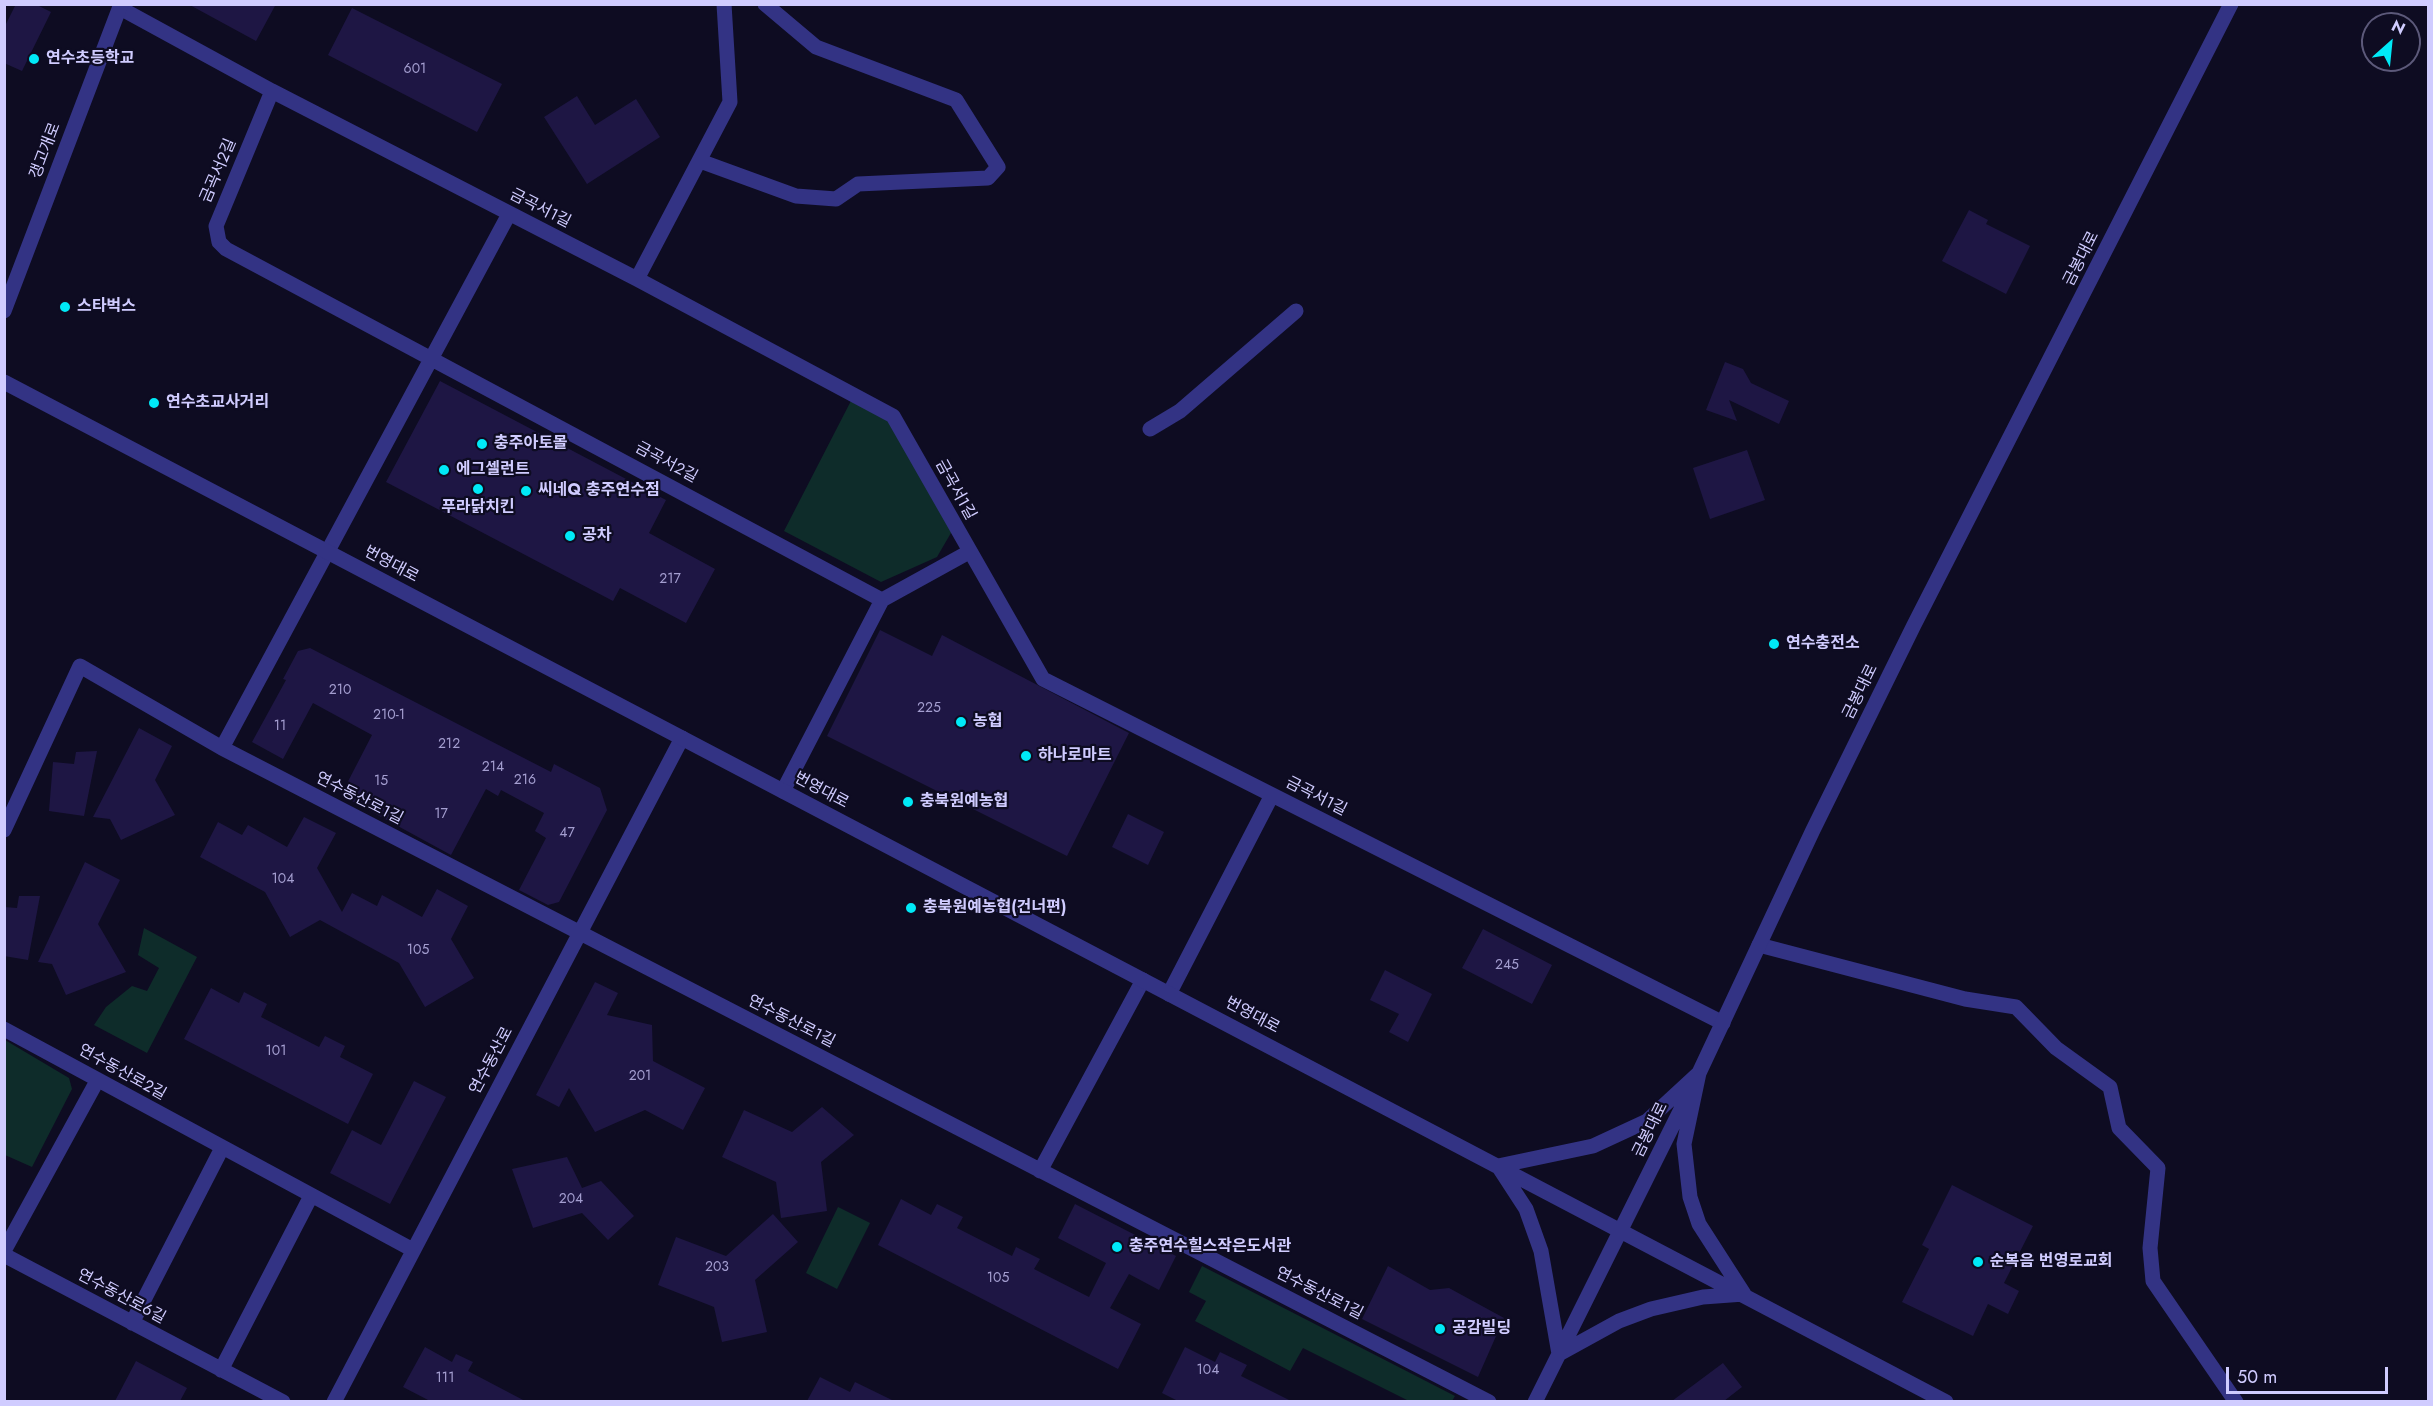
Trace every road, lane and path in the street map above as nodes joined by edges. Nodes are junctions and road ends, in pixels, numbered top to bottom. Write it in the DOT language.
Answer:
graph roads {
  1 [pos="724,4"];
  2 [pos="765,4"];
  3 [pos="2230,4"];
  4 [pos="121,6"];
  5 [pos="272,91"];
  6 [pos="700,160"];
  7 [pos="509,214"];
  8 [pos="637,279"];
  9 [pos="4,310"];
  10 [pos="1296,311"];
  11 [pos="433,358"];
  12 [pos="4,382"];
  13 [pos="1150,429"];
  14 [pos="328,552"];
  15 [pos="969,552"];
  16 [pos="882,600"];
  17 [pos="682,738"];
  18 [pos="222,748"];
  19 [pos="783,791"];
  20 [pos="1272,795"];
  21 [pos="4,830"];
  22 [pos="579,934"];
  23 [pos="1759,945"];
  24 [pos="1143,980"];
  25 [pos="1169,993"];
  26 [pos="1723,1023"];
  27 [pos="4,1029"];
  28 [pos="1700,1073"];
  29 [pos="97,1081"];
  30 [pos="222,1148"];
  31 [pos="1498,1166"];
  32 [pos="1040,1171"];
  33 [pos="311,1196"];
  34 [pos="1622,1230"];
  35 [pos="414,1250"];
  36 [pos="4,1253"];
  37 [pos="1744,1294"];
  38 [pos="132,1323"];
  39 [pos="1559,1354"];
  40 [pos="221,1370"];
  41 [pos="283,1401"];
  42 [pos="334,1401"];
  43 [pos="1489,1401"];
  44 [pos="1535,1401"];
  45 [pos="1946,1401"];
  46 [pos="2236,1401"];
  1 -- 6 [label="street"];
  2 -- 6 [label="street"];
  3 -- 23 [label="street, 금봉대로"];
  4 -- 5 [label="street, 금곡서1길"];
  4 -- 9 [label="street, 갱고개로"];
  5 -- 7 [label="street, 금곡서1길"];
  5 -- 11 [label="street, 금곡서2길"];
  6 -- 8 [label="street"];
  7 -- 8 [label="street, 금곡서1길"];
  7 -- 11 [label="street"];
  8 -- 15 [label="street, 금곡서1길"];
  10 -- 13 [label="street"];
  11 -- 14 [label="street"];
  11 -- 16 [label="street, 금곡서2길"];
  12 -- 14 [label="street, 번영대로"];
  14 -- 17 [label="street, 번영대로"];
  14 -- 18 [label="street"];
  15 -- 16 [label="street"];
  15 -- 20 [label="street, 금곡서1길"];
  16 -- 19 [label="street"];
  17 -- 19 [label="street, 번영대로"];
  17 -- 22 [label="street, 연수동산로"];
  18 -- 21 [label="street, 연수동산로1길"];
  18 -- 22 [label="street, 연수동산로1길"];
  19 -- 24 [label="street, 번영대로"];
  20 -- 25 [label="street"];
  20 -- 26 [label="street, 금곡서1길"];
  22 -- 32 [label="street, 연수동산로1길"];
  22 -- 35 [label="street, 연수동산로"];
  23 -- 26 [label="street, 금봉대로"];
  23 -- 46 [label="street"];
  24 -- 25 [label="street, 번영대로"];
  24 -- 32 [label="street"];
  25 -- 31 [label="street, 번영대로"];
  26 -- 28 [label="street, 금봉대로"];
  27 -- 29 [label="street, 연수동산로2길"];
  28 -- 31 [label="street"];
  28 -- 34 [label="street, 금봉대로"];
  28 -- 37 [label="street"];
  29 -- 30 [label="street, 연수동산로2길"];
  29 -- 36 [label="street, 연수동산로6길"];
  30 -- 33 [label="street, 연수동산로2길"];
  30 -- 38 [label="street"];
  31 -- 34 [label="street, 번영대로"];
  31 -- 39 [label="street"];
  32 -- 43 [label="street, 연수동산로1길"];
  33 -- 35 [label="street, 연수동산로2길"];
  33 -- 40 [label="street"];
  34 -- 37 [label="street, 번영대로"];
  34 -- 39 [label="street, 금봉대로"];
  35 -- 42 [label="street, 연수동산로"];
  36 -- 38 [label="street, 연수동산로6길"];
  37 -- 39 [label="street"];
  37 -- 45 [label="street, 번영대로"];
  38 -- 40 [label="street, 연수동산로6길"];
  39 -- 44 [label="street, 금봉대로"];
  40 -- 41 [label="street, 연수동산로6길"];
}
